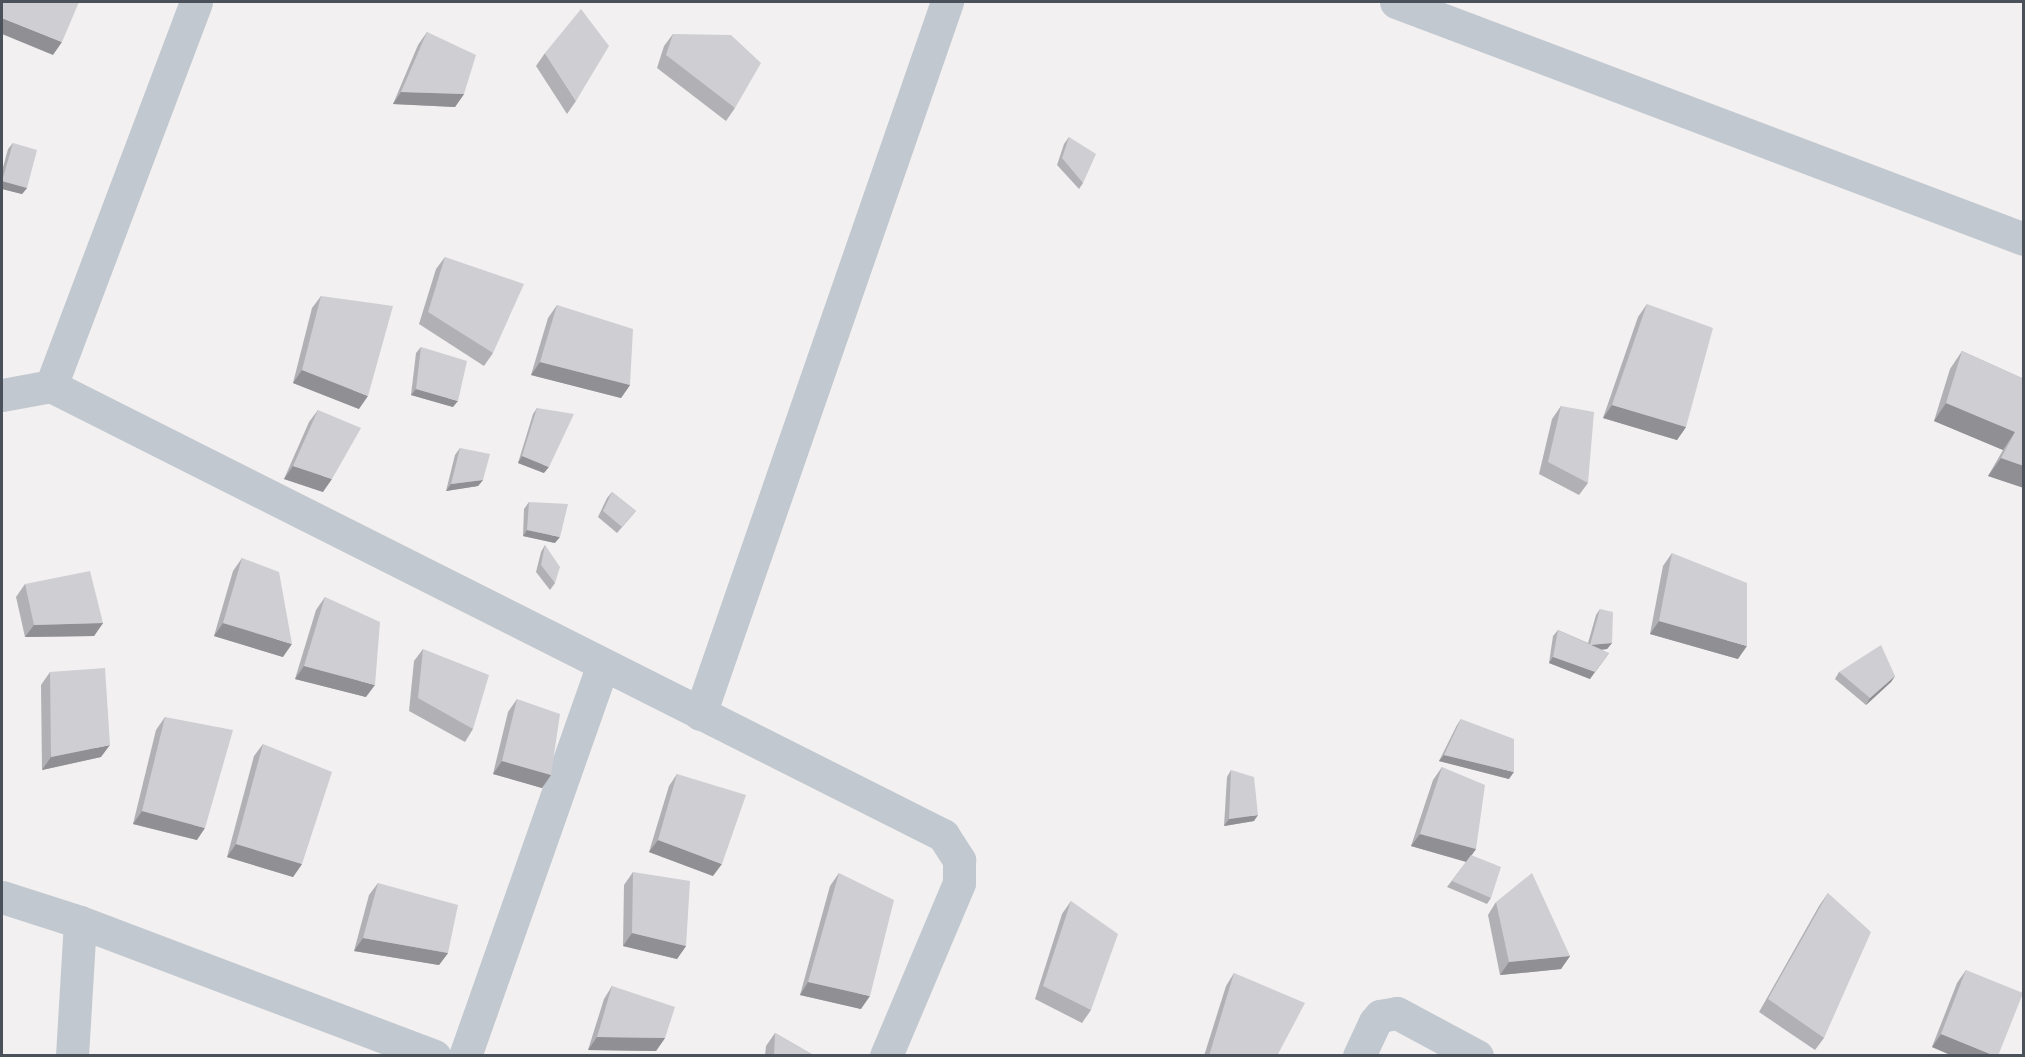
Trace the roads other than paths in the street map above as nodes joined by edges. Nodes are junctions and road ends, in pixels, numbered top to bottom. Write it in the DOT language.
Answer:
graph roads {
  1 [pos="196,2"];
  2 [pos="947,2"];
  3 [pos="1396,2"];
  4 [pos="2024,239"];
  5 [pos="51,386"];
  6 [pos="2,395"];
  7 [pos="602,666"];
  8 [pos="700,714"];
  9 [pos="2,897"];
  10 [pos="80,922"];
  11 [pos="72,1056"];
  12 [pos="434,1056"];
  13 [pos="465,1056"];
  14 [pos="886,1056"];
  15 [pos="1359,1056"];
  16 [pos="1477,1056"];
  1 -- 5 [label="street"];
  2 -- 8 [label="street"];
  3 -- 4 [label="street"];
  5 -- 6 [label="street"];
  5 -- 7 [label="street"];
  7 -- 8 [label="street"];
  7 -- 13 [label="street"];
  8 -- 14 [label="street"];
  9 -- 10 [label="street"];
  10 -- 11 [label="street"];
  10 -- 12 [label="street"];
  15 -- 16 [label="street"];
}
